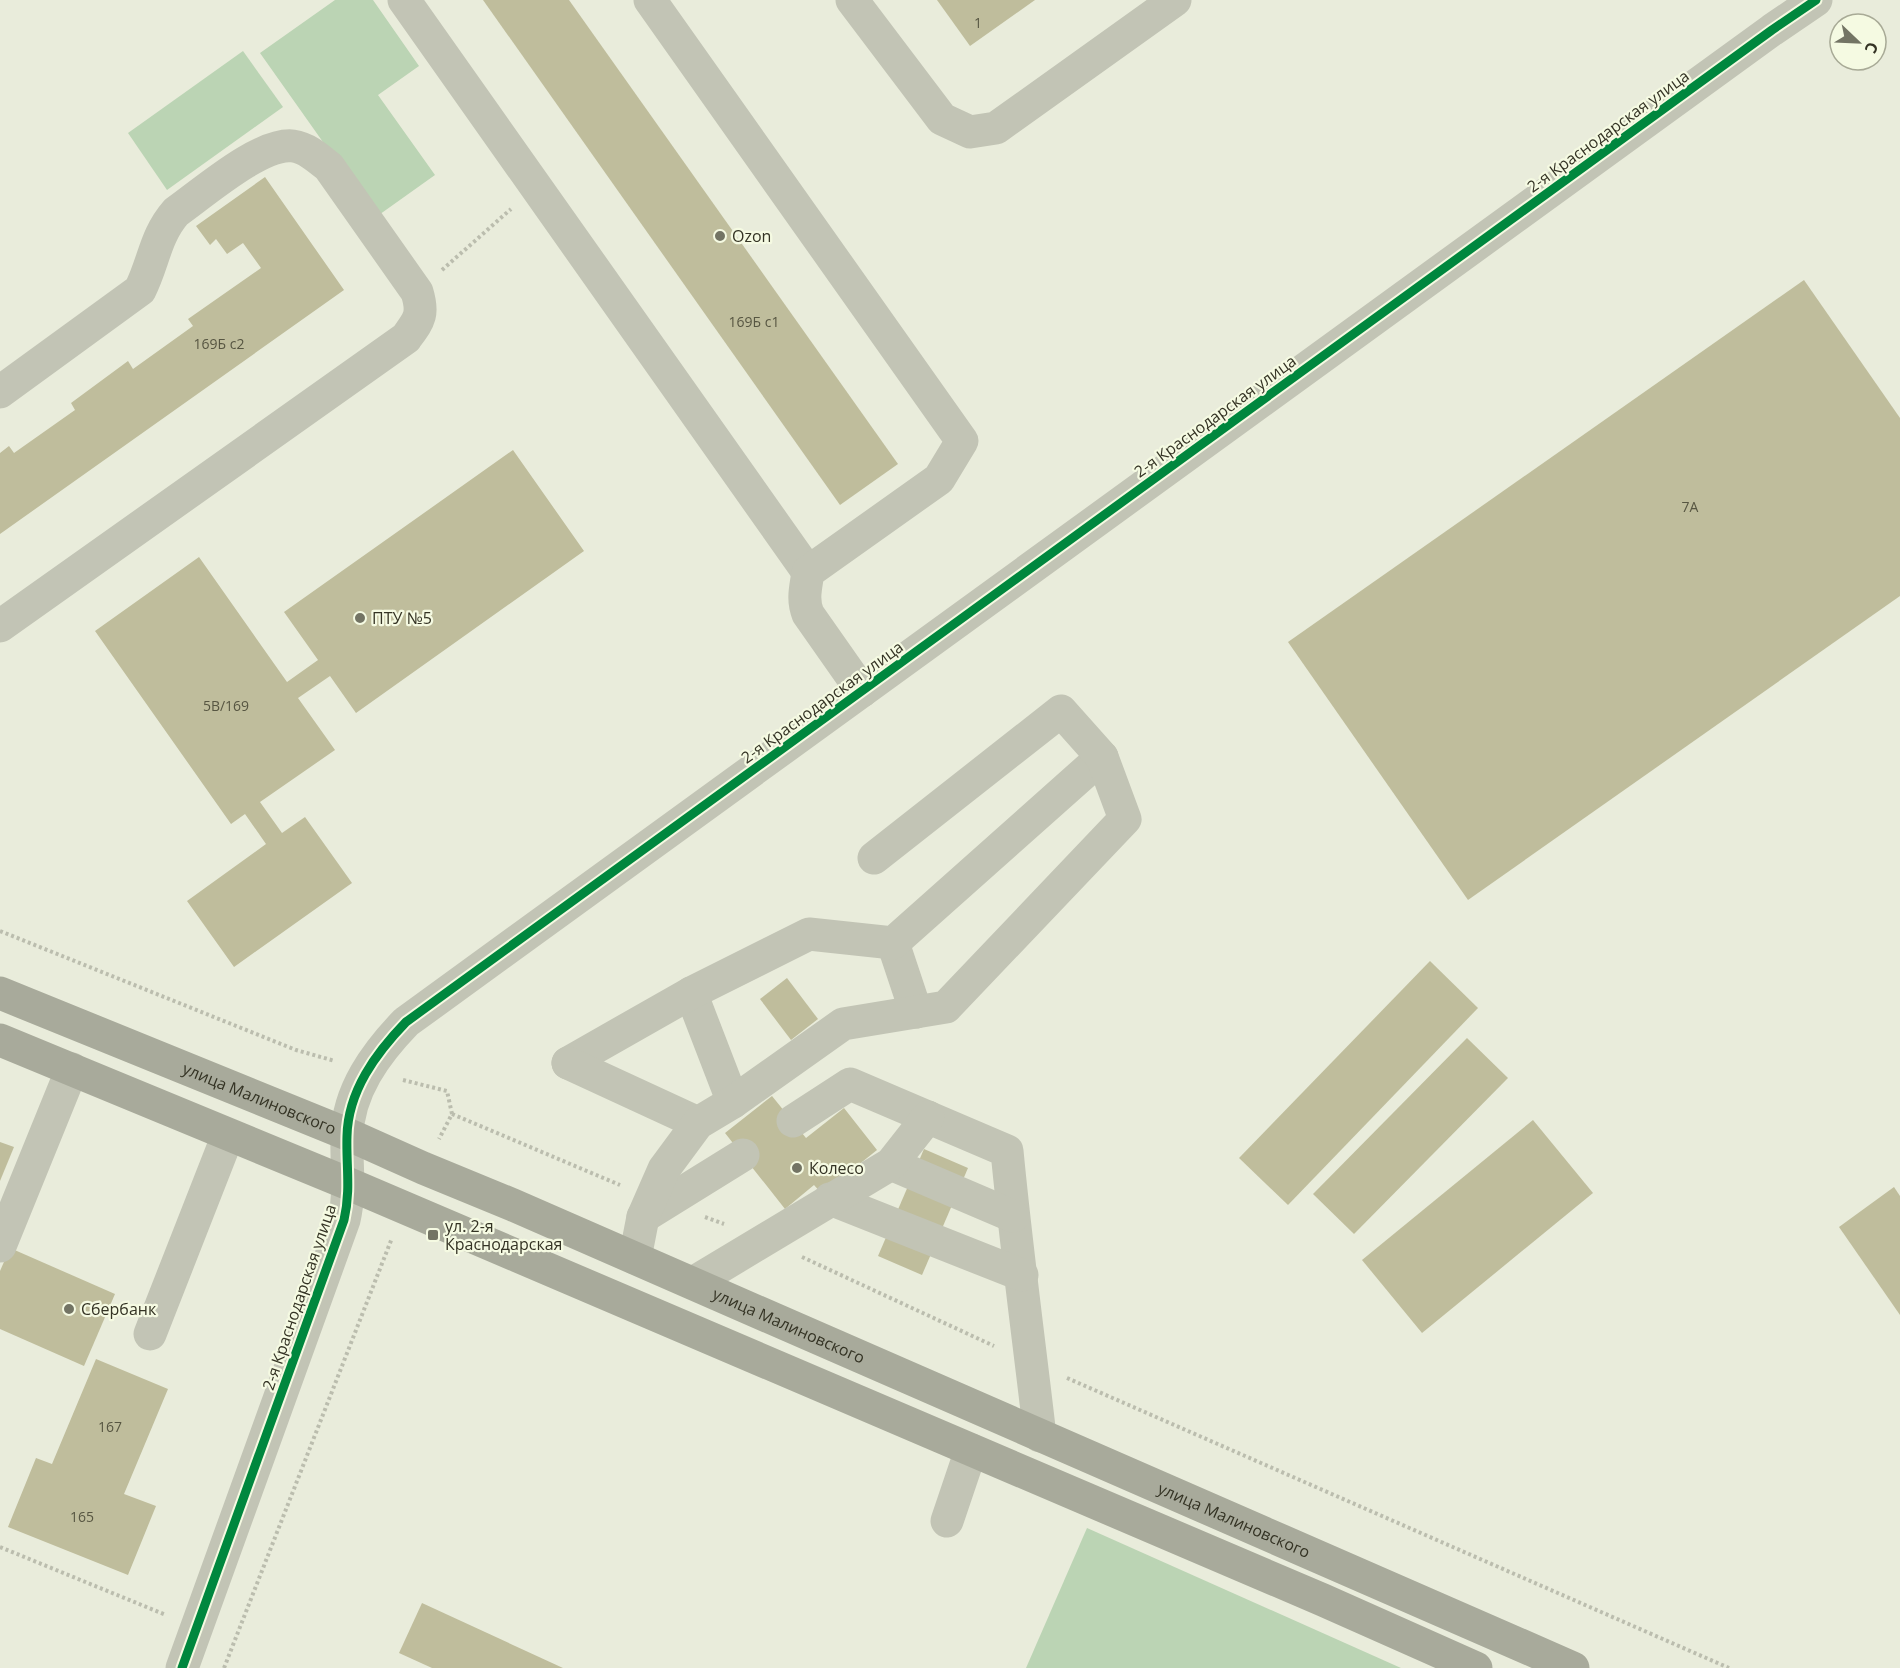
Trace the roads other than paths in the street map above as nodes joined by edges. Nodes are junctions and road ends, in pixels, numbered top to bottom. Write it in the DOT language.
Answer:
graph roads {
  1 [pos="404,0"];
  2 [pos="650,0"];
  3 [pos="852,0"];
  4 [pos="1175,0"];
  5 [pos="1816,0"];
  6 [pos="0,392"];
  7 [pos="808,572"];
  8 [pos="0,626"];
  9 [pos="862,691"];
  10 [pos="1102,757"];
  11 [pos="874,858"];
  12 [pos="894,943"];
  13 [pos="0,993"];
  14 [pos="691,993"];
  15 [pos="916,1012"];
  16 [pos="0,1040"];
  17 [pos="72,1069"];
  18 [pos="733,1102"];
  19 [pos="928,1117"];
  20 [pos="793,1121"];
  21 [pos="698,1123"];
  22 [pos="346,1134"];
  23 [pos="228,1135"];
  24 [pos="742,1155"];
  25 [pos="891,1164"];
  26 [pos="349,1184"];
  27 [pos="830,1199"];
  28 [pos="654,1206"];
  29 [pos="1013,1216"];
  30 [pos="0,1246"];
  31 [pos="634,1258"];
  32 [pos="1022,1275"];
  33 [pos="693,1283"];
  34 [pos="150,1334"];
  35 [pos="1040,1436"];
  36 [pos="971,1450"];
  37 [pos="947,1521"];
  38 [pos="182,1668"];
  39 [pos="1476,1668"];
  40 [pos="1573,1668"];
  1 -- 7 [label="street"];
  2 -- 7 [label="street"];
  3 -- 4 [label="street"];
  5 -- 9 [label="street, 2-я Краснодарская улица"];
  6 -- 8 [label="street"];
  7 -- 9 [label="street"];
  9 -- 22 [label="street, 2-я Краснодарская улица"];
  10 -- 11 [label="street"];
  10 -- 12 [label="street"];
  10 -- 15 [label="street"];
  12 -- 14 [label="street"];
  12 -- 15 [label="street"];
  13 -- 22 [label="highway, улица Малиновского"];
  14 -- 18 [label="street"];
  14 -- 21 [label="street"];
  15 -- 18 [label="street"];
  16 -- 17 [label="highway"];
  17 -- 23 [label="highway"];
  17 -- 30 [label="street"];
  18 -- 21 [label="street"];
  19 -- 20 [label="street"];
  19 -- 25 [label="street"];
  19 -- 29 [label="street"];
  21 -- 28 [label="street"];
  22 -- 26 [label="street, 2-я Краснодарская улица"];
  22 -- 31 [label="highway, улица Малиновского"];
  23 -- 26 [label="highway"];
  23 -- 34 [label="street"];
  24 -- 28 [label="street"];
  25 -- 27 [label="street"];
  25 -- 29 [label="street"];
  26 -- 36 [label="highway"];
  26 -- 38 [label="street, 2-я Краснодарская улица"];
  27 -- 32 [label="street"];
  27 -- 33 [label="street"];
  28 -- 31 [label="street"];
  29 -- 32 [label="street"];
  31 -- 33 [label="highway, улица Малиновского"];
  32 -- 35 [label="street"];
  33 -- 35 [label="highway, улица Малиновского"];
  35 -- 40 [label="highway, улица Малиновского"];
  36 -- 37 [label="street"];
  36 -- 39 [label="highway"];
}
